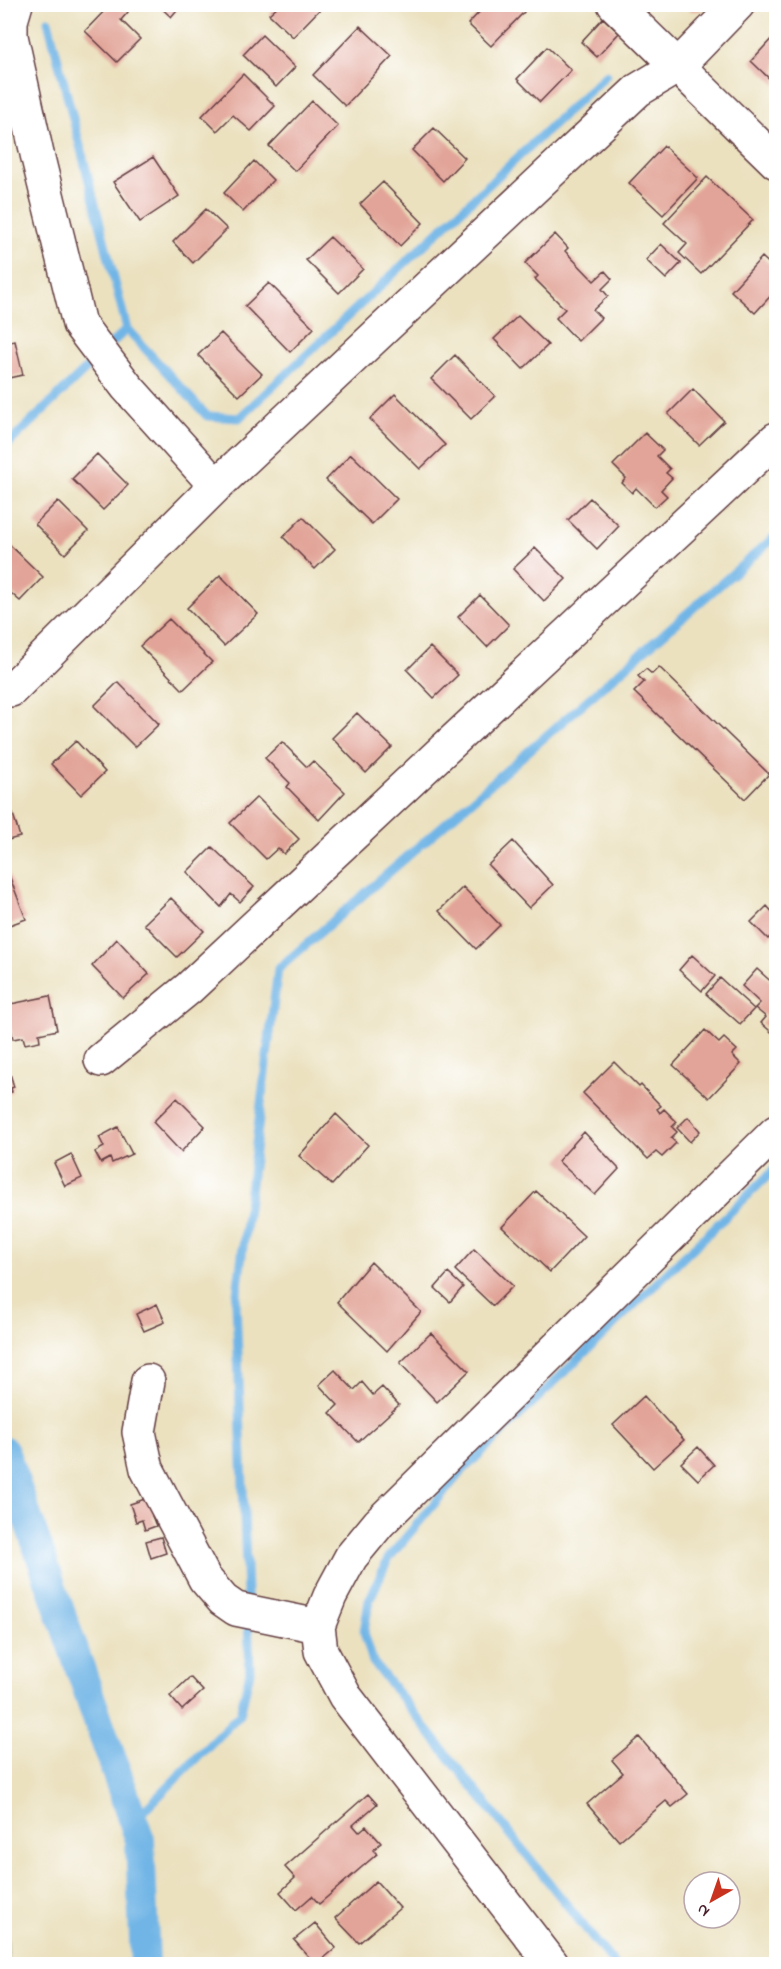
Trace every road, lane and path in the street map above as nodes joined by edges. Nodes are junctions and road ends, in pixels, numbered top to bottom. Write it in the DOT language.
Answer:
graph roads {
  1 [pos="16,4"];
  2 [pos="614,4"];
  3 [pos="738,4"];
  4 [pos="678,66"];
  5 [pos="777,162"];
  6 [pos="777,439"];
  7 [pos="216,486"];
  8 [pos="11,690"];
  9 [pos="101,1060"];
  10 [pos="777,1132"];
  11 [pos="148,1382"];
  12 [pos="318,1626"];
  13 [pos="552,1965"];
  1 -- 7 [label="street"];
  2 -- 4 [label="street"];
  3 -- 4 [label="street"];
  4 -- 5 [label="street"];
  4 -- 7 [label="street"];
  6 -- 9 [label="street"];
  7 -- 8 [label="street"];
  10 -- 12 [label="street"];
  11 -- 12 [label="street"];
  12 -- 13 [label="street"];
}
